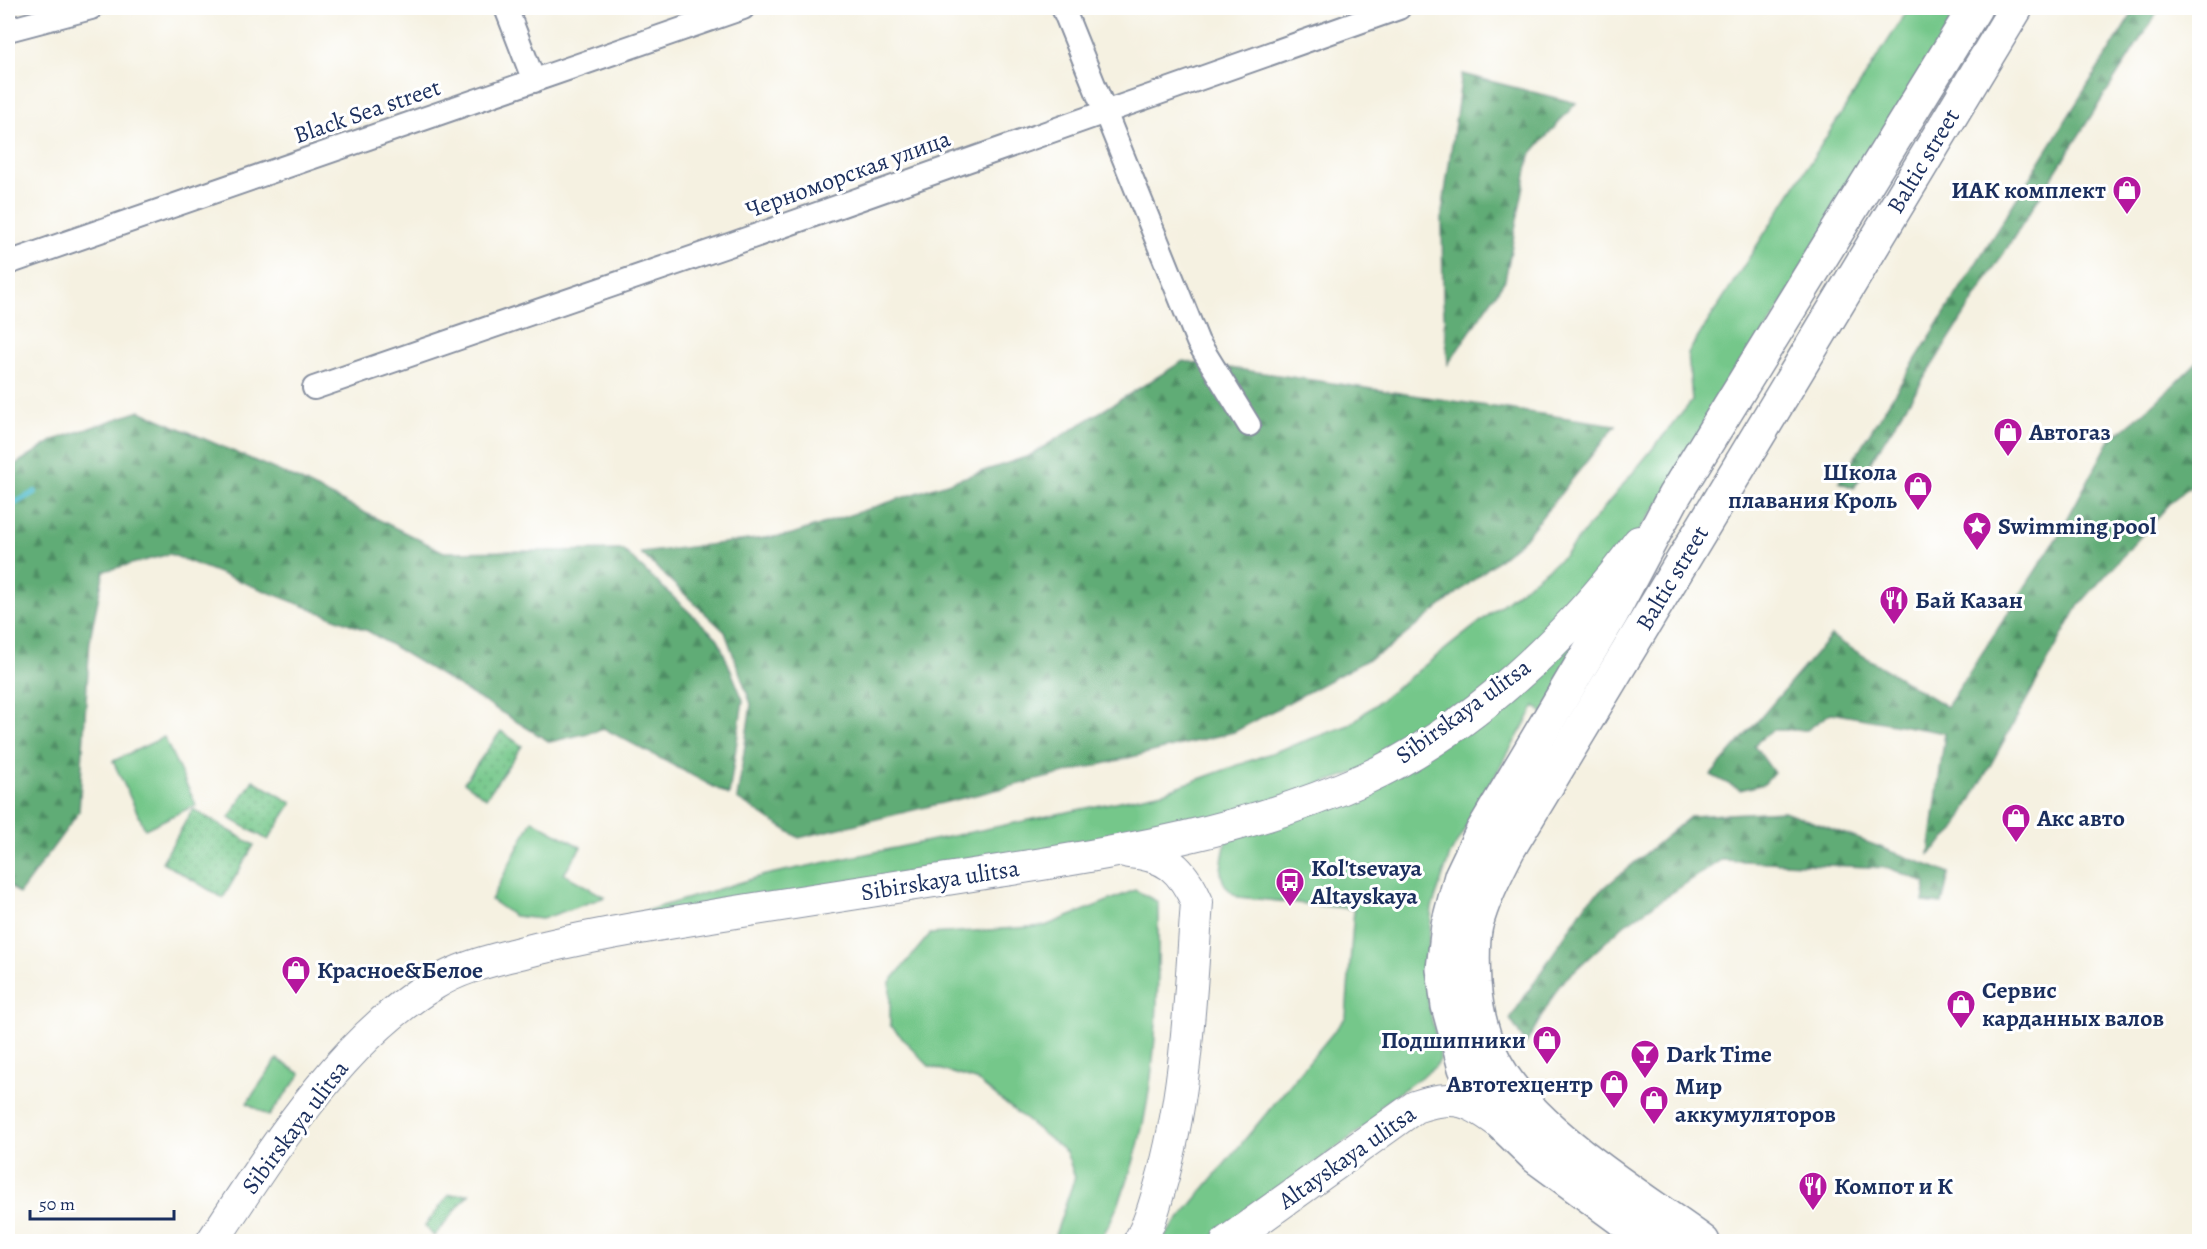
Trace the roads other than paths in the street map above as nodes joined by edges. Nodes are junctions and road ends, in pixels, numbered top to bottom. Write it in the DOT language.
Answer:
graph roads {
  1 [pos="91,8"];
  2 [pos="506,8"];
  3 [pos="742,8"];
  4 [pos="1063,8"];
  5 [pos="1400,8"];
  6 [pos="1975,8"];
  7 [pos="2016,8"];
  8 [pos="8,30"];
  9 [pos="534,81"];
  10 [pos="1104,112"];
  11 [pos="8,263"];
  12 [pos="314,388"];
  13 [pos="1249,425"];
  14 [pos="1674,496"];
  15 [pos="1125,851"];
  16 [pos="1503,1126"];
  17 [pos="212,1242"];
  18 [pos="1139,1242"];
  19 [pos="1227,1242"];
  20 [pos="1652,1242"];
  21 [pos="1703,1242"];
  1 -- 8 [label="street"];
  2 -- 9 [label="street"];
  3 -- 9 [label="street, Black Sea street"];
  4 -- 10 [label="street"];
  5 -- 10 [label="street, Черноморская улица"];
  6 -- 14 [label="main road, Baltic street"];
  7 -- 21 [label="main road, Baltic street"];
  9 -- 11 [label="street, Black Sea street"];
  10 -- 12 [label="street, Черноморская улица"];
  10 -- 13 [label="street"];
  14 -- 15 [label="main road, Sibirskaya ulitsa"];
  14 -- 16 [label="main road, Baltic street"];
  15 -- 17 [label="main road, Sibirskaya ulitsa"];
  15 -- 18 [label="main road"];
  16 -- 19 [label="main road, Altayskaya ulitsa"];
  16 -- 20 [label="main road, Baltic street"];
}
